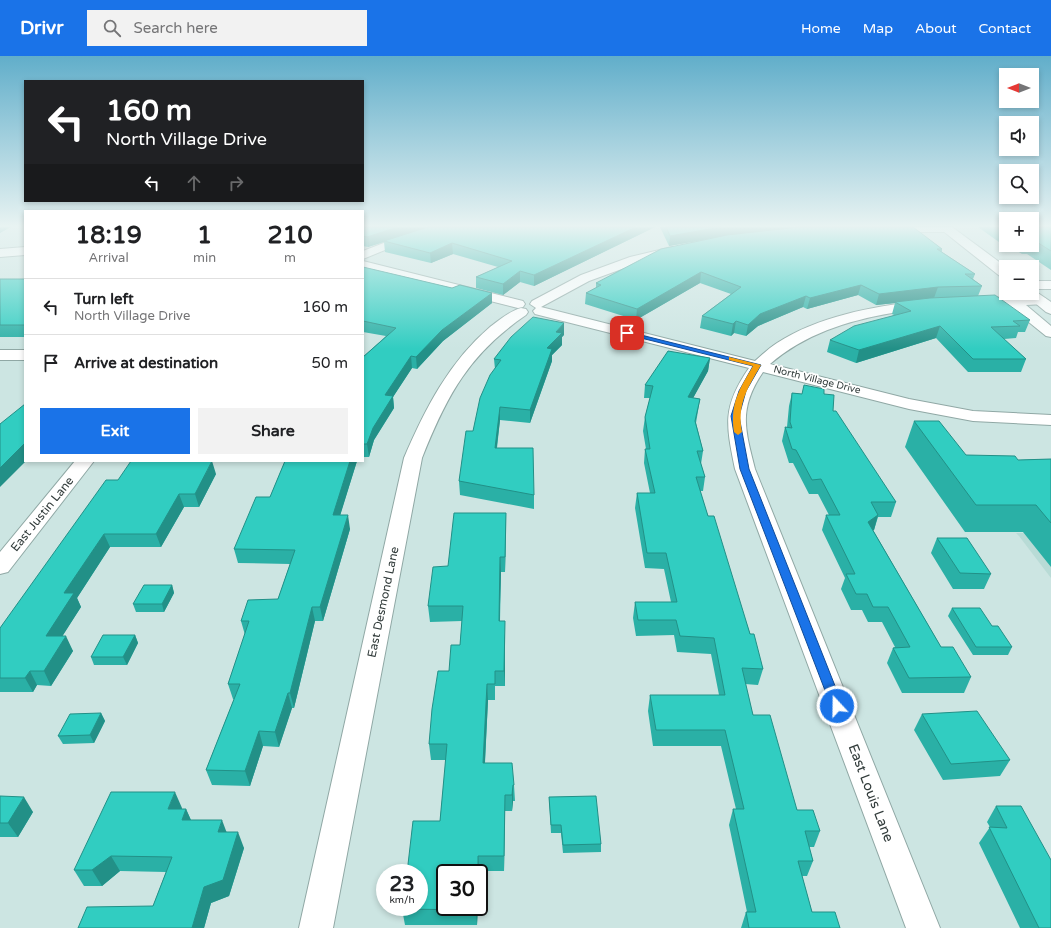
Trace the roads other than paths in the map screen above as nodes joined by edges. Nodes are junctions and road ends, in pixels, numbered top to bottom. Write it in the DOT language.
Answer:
graph roads {
  1 [pos="373,268"];
  2 [pos="613,268"];
  3 [pos="1039,285"];
  4 [pos="1051,285"];
  5 [pos="1012,301"];
  6 [pos="1040,301"];
  7 [pos="964,302"];
  8 [pos="934,303"];
  9 [pos="529,308"];
  10 [pos="1051,333"];
  11 [pos="24,354"];
  12 [pos="0,355"];
  13 [pos="758,365"];
  14 [pos="1051,420"];
  15 [pos="84,462"];
  16 [pos="0,567"];
  17 [pos="316,928"];
  18 [pos="923,928"];
  1 -- 9 [label="street, North Village Drive"];
  2 -- 9 [label="street, East Desmond Lane"];
  3 -- 4 [label="street"];
  5 -- 6 [label="street"];
  5 -- 7 [label="street"];
  5 -- 10 [label="street"];
  8 -- 13 [label="street, East Louis Lane"];
  9 -- 13 [label="street, North Village Drive"];
  9 -- 17 [label="street, East Desmond Lane"];
  11 -- 12 [label="street"];
  13 -- 14 [label="street, North Village Drive"];
  13 -- 18 [label="street, East Louis Lane"];
  15 -- 16 [label="street, East Justin Lane"];
}
